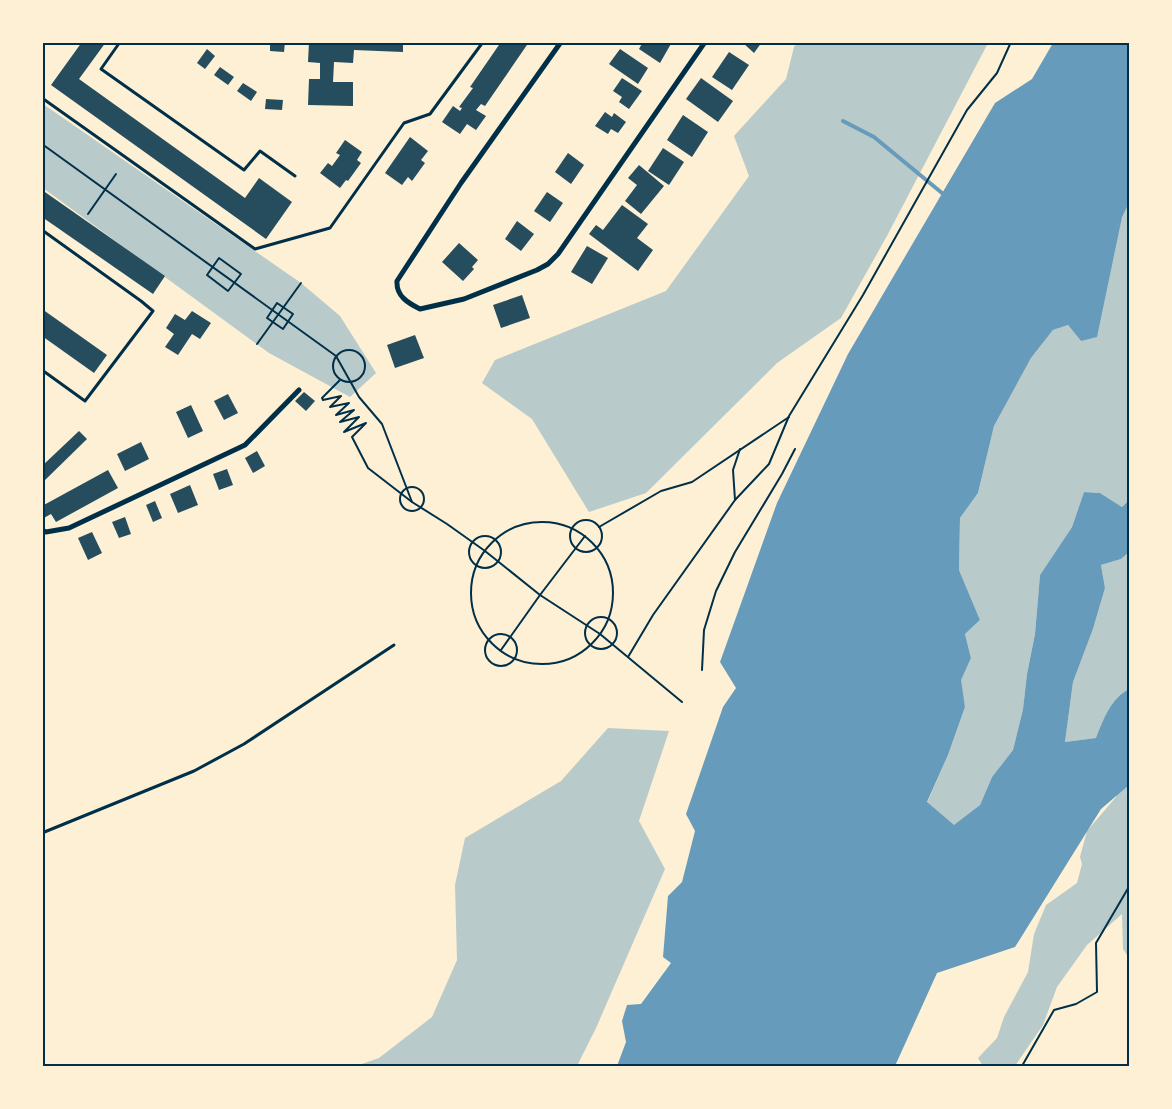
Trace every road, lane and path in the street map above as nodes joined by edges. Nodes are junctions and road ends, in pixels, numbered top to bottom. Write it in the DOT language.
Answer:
graph roads {
  1 [pos="120,42"];
  2 [pos="483,42"];
  3 [pos="561,42"];
  4 [pos="705,42"];
  5 [pos="1011,42"];
  6 [pos="42,98"];
  7 [pos="42,144"];
  8 [pos="116,174"];
  9 [pos="295,176"];
  10 [pos="105,189"];
  11 [pos="88,214"];
  12 [pos="42,230"];
  13 [pos="213,267"];
  14 [pos="234,283"];
  15 [pos="301,283"];
  16 [pos="284,308"];
  17 [pos="272,310"];
  18 [pos="279,315"];
  19 [pos="288,321"];
  20 [pos="273,322"];
  21 [pos="257,344"];
  22 [pos="336,356"];
  23 [pos="42,370"];
  24 [pos="340,380"];
  25 [pos="351,382"];
  26 [pos="299,390"];
  27 [pos="789,416"];
  28 [pos="740,449"];
  29 [pos="795,449"];
  30 [pos="408,488"];
  31 [pos="402,494"];
  32 [pos="735,500"];
  33 [pos="412,502"];
  34 [pos="420,507"];
  35 [pos="599,527"];
  36 [pos="572,528"];
  37 [pos="42,530"];
  38 [pos="585,536"];
  39 [pos="496,540"];
  40 [pos="472,542"];
  41 [pos="597,548"];
  42 [pos="575,549"];
  43 [pos="485,551"];
  44 [pos="498,562"];
  45 [pos="477,566"];
  46 [pos="540,595"];
  47 [pos="608,619"];
  48 [pos="587,625"];
  49 [pos="600,634"];
  50 [pos="510,636"];
  51 [pos="489,639"];
  52 [pos="394,644"];
  53 [pos="590,645"];
  54 [pos="613,645"];
  55 [pos="501,650"];
  56 [pos="516,658"];
  57 [pos="628,658"];
  58 [pos="702,670"];
  59 [pos="682,702"];
  60 [pos="42,833"];
  61 [pos="1130,885"];
  62 [pos="1022,1066"];
  1 -- 9 [label="lane"];
  2 -- 6 [label="lane"];
  3 -- 4 [label="street"];
  5 -- 27 [label="path"];
  7 -- 10 [label="path"];
  8 -- 10 [label="path"];
  10 -- 11 [label="path"];
  10 -- 13 [label="path"];
  12 -- 23 [label="lane"];
  13 -- 14 [label="path"];
  13 -- 14 [label="path"];
  13 -- 14 [label="path"];
  14 -- 17 [label="path"];
  15 -- 16 [label="path"];
  16 -- 17 [label="path"];
  16 -- 18 [label="path"];
  16 -- 19 [label="path"];
  17 -- 18 [label="path"];
  17 -- 20 [label="path"];
  18 -- 19 [label="path"];
  18 -- 20 [label="path"];
  19 -- 20 [label="path"];
  19 -- 22 [label="path"];
  20 -- 21 [label="path"];
  22 -- 24 [label="path"];
  22 -- 25 [label="path"];
  22 -- 25 [label="path"];
  24 -- 25 [label="path"];
  24 -- 31 [label="path"];
  25 -- 30 [label="path"];
  26 -- 37 [label="street"];
  27 -- 28 [label="path"];
  27 -- 32 [label="path"];
  28 -- 32 [label="path"];
  28 -- 35 [label="path"];
  29 -- 58 [label="path"];
  30 -- 31 [label="path"];
  30 -- 33 [label="path"];
  30 -- 34 [label="path"];
  31 -- 33 [label="path"];
  31 -- 34 [label="path"];
  32 -- 57 [label="path"];
  33 -- 34 [label="path"];
  34 -- 40 [label="path"];
  35 -- 36 [label="path"];
  35 -- 41 [label="path"];
  36 -- 38 [label="path"];
  36 -- 39 [label="path"];
  36 -- 42 [label="path"];
  38 -- 41 [label="path"];
  38 -- 42 [label="path"];
  39 -- 40 [label="path"];
  39 -- 43 [label="path"];
  39 -- 44 [label="path"];
  40 -- 43 [label="path"];
  40 -- 45 [label="path"];
  41 -- 42 [label="path"];
  41 -- 47 [label="path"];
  42 -- 46 [label="path"];
  43 -- 44 [label="path"];
  43 -- 45 [label="path"];
  44 -- 45 [label="path"];
  44 -- 46 [label="path"];
  45 -- 51 [label="path"];
  46 -- 48 [label="path"];
  46 -- 50 [label="path"];
  47 -- 48 [label="path"];
  47 -- 49 [label="path"];
  47 -- 54 [label="path"];
  48 -- 49 [label="path"];
  48 -- 53 [label="path"];
  49 -- 53 [label="path"];
  49 -- 54 [label="path"];
  50 -- 51 [label="path"];
  50 -- 55 [label="path"];
  50 -- 56 [label="path"];
  51 -- 55 [label="path"];
  51 -- 56 [label="path"];
  52 -- 60 [label="lane"];
  53 -- 54 [label="path"];
  53 -- 56 [label="path"];
  54 -- 57 [label="path"];
  55 -- 56 [label="path"];
  57 -- 59 [label="path"];
  61 -- 62 [label="path"];
}
